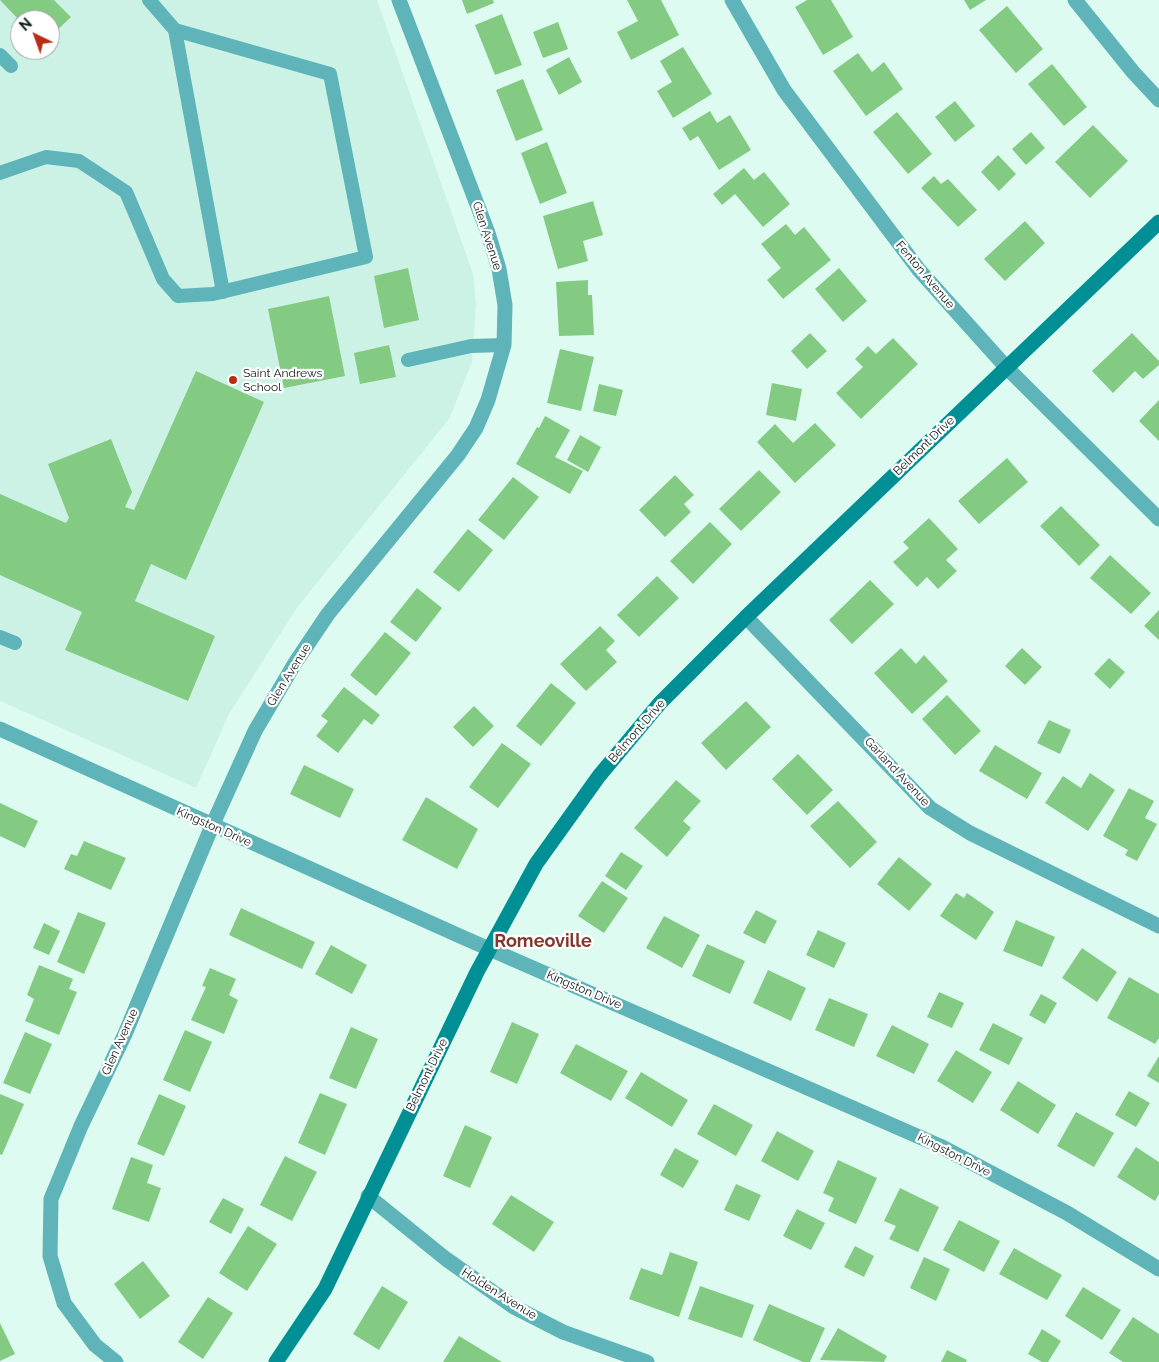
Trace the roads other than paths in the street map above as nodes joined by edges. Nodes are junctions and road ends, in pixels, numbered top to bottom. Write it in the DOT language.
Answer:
graph roads {
  1 [pos="149,0"];
  2 [pos="399,0"];
  3 [pos="732,0"];
  4 [pos="1075,0"];
  5 [pos="175,30"];
  6 [pos="0,55"];
  7 [pos="11,66"];
  8 [pos="1159,100"];
  9 [pos="0,173"];
  10 [pos="1159,222"];
  11 [pos="223,292"];
  12 [pos="504,345"];
  13 [pos="408,360"];
  14 [pos="1006,367"];
  15 [pos="1159,519"];
  16 [pos="746,617"];
  17 [pos="0,637"];
  18 [pos="16,643"];
  19 [pos="0,729"];
  20 [pos="212,826"];
  21 [pos="1159,926"];
  22 [pos="490,949"];
  23 [pos="368,1196"];
  24 [pos="1159,1269"];
  25 [pos="116,1362"];
  26 [pos="276,1362"];
  27 [pos="647,1362"];
  1 -- 5 [label="lane"];
  2 -- 12 [label="street, Glen Avenue"];
  3 -- 14 [label="street, Fenton Avenue"];
  4 -- 8 [label="street"];
  5 -- 11 [label="lane"];
  5 -- 11 [label="lane"];
  6 -- 7 [label="lane"];
  9 -- 11 [label="lane"];
  10 -- 14 [label="street, Belmont Drive"];
  12 -- 13 [label="lane"];
  12 -- 20 [label="street, Glen Avenue"];
  14 -- 15 [label="street, Fenton Avenue"];
  14 -- 16 [label="street, Belmont Drive"];
  16 -- 21 [label="street, Garland Avenue"];
  16 -- 22 [label="street, Belmont Drive"];
  17 -- 18 [label="lane"];
  19 -- 20 [label="street, Kingston Drive"];
  20 -- 22 [label="street, Kingston Drive"];
  20 -- 25 [label="street, Glen Avenue"];
  22 -- 23 [label="street, Belmont Drive"];
  22 -- 24 [label="street, Kingston Drive"];
  23 -- 26 [label="street, Belmont Drive"];
  23 -- 27 [label="street, Holden Avenue"];
}
